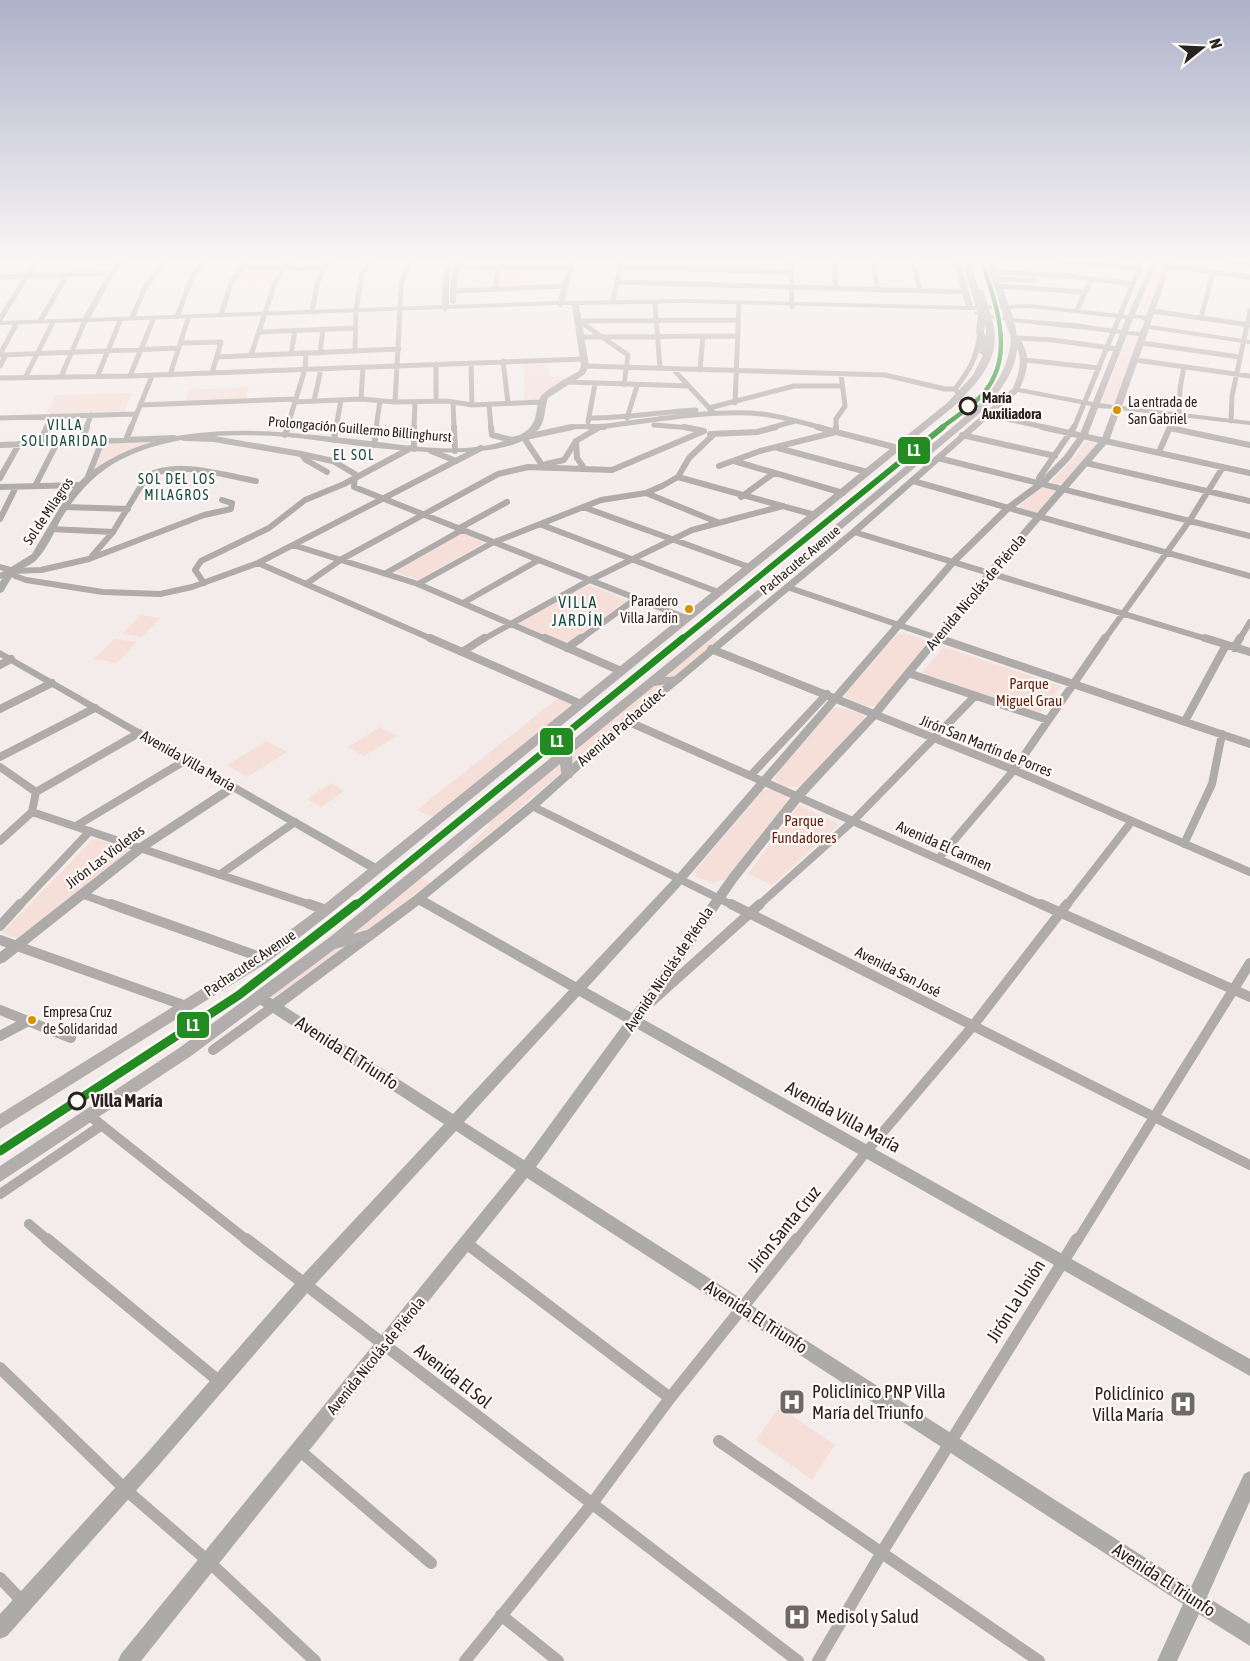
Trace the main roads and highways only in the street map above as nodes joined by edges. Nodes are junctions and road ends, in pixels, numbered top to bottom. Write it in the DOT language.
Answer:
graph roads {
  1 [pos="580,337"];
  2 [pos="984,337"];
  3 [pos="1015,337"];
  4 [pos="1123,337"];
  5 [pos="1143,337"];
  6 [pos="1201,337"];
  7 [pos="1247,341"];
  8 [pos="1016,390"];
  9 [pos="1091,404"];
  10 [pos="1117,408"];
  11 [pos="1250,423"];
  12 [pos="962,435"];
  13 [pos="174,438"];
  14 [pos="945,438"];
  15 [pos="922,458"];
  16 [pos="922,472"];
  17 [pos="0,567"];
  18 [pos="12,571"];
  19 [pos="0,590"];
  20 [pos="0,653"];
  21 [pos="677,679"];
  22 [pos="650,683"];
  23 [pos="566,752"];
  24 [pos="567,775"];
  25 [pos="234,787"];
  26 [pos="376,869"];
  27 [pos="418,899"];
  28 [pos="370,934"];
  29 [pos="328,946"];
  30 [pos="0,960"];
  31 [pos="578,989"];
  32 [pos="261,998"];
  33 [pos="274,1006"];
  34 [pos="639,1015"];
  35 [pos="0,1122"];
  36 [pos="456,1123"];
  37 [pos="526,1169"];
  38 [pos="0,1175"];
  39 [pos="1250,1368"];
  40 [pos="1250,1480"];
  41 [pos="1194,1599"];
  42 [pos="0,1629"];
  43 [pos="1250,1636"];
  44 [pos="128,1661"];
  45 [pos="1167,1661"];
  1 -- 13 [label="main road, Prolongación Guillermo Billinghurst"];
  2 -- 26 [label="main road, Pachacutec Avenue"];
  3 -- 8 [label="main road"];
  3 -- 14 [label="main road"];
  4 -- 9 [label="main road, Avenida Nicolás de Piérola"];
  5 -- 10 [label="main road, Avenida Nicolás de Piérola"];
  6 -- 7 [label="main road"];
  8 -- 9 [label="main road"];
  8 -- 12 [label="main road, Avenida Pachacútec"];
  9 -- 10 [label="main road"];
  9 -- 31 [label="main road, Avenida Nicolás de Piérola"];
  10 -- 11 [label="main road"];
  10 -- 34 [label="main road, Avenida Nicolás de Piérola"];
  12 -- 14 [label="main road"];
  12 -- 16 [label="main road, Avenida Pachacútec"];
  13 -- 18 [label="main road, Sol de Milagros"];
  14 -- 15 [label="main road"];
  15 -- 16 [label="main road"];
  15 -- 22 [label="main road, Avenida Pachacútec"];
  16 -- 21 [label="main road, Avenida Pachacútec"];
  17 -- 18 [label="main road"];
  18 -- 19 [label="main road"];
  20 -- 25 [label="main road, Avenida Villa María"];
  21 -- 22 [label="main road"];
  21 -- 24 [label="main road, Avenida Pachacútec"];
  22 -- 23 [label="main road, Avenida Pachacútec"];
  23 -- 24 [label="main road"];
  23 -- 29 [label="main road, Avenida Pachacútec"];
  24 -- 27 [label="main road, Avenida Pachacútec"];
  25 -- 26 [label="main road, Avenida Villa María"];
  25 -- 30 [label="main road, Jirón Las Violetas"];
  26 -- 35 [label="main road, Pachacutec Avenue"];
  27 -- 28 [label="main road, Avenida Pachacútec"];
  27 -- 31 [label="main road, Avenida Villa María"];
  28 -- 29 [label="main road"];
  28 -- 33 [label="main road, Avenida Pachacútec"];
  29 -- 32 [label="main road, Avenida Pachacútec"];
  31 -- 34 [label="main road, Avenida Villa María"];
  31 -- 36 [label="main road, Avenida Nicolás de Piérola"];
  32 -- 33 [label="main road, Avenida El Triunfo"];
  32 -- 38 [label="main road, Avenida Pachacútec"];
  33 -- 36 [label="main road, Avenida El Triunfo"];
  34 -- 37 [label="main road, Avenida Nicolás de Piérola"];
  34 -- 39 [label="main road, Avenida Villa María"];
  36 -- 37 [label="main road, Avenida El Triunfo"];
  36 -- 42 [label="main road, Avenida Nicolás de Piérola"];
  37 -- 41 [label="main road, Avenida El Triunfo"];
  37 -- 44 [label="main road, Avenida Nicolás de Piérola"];
  40 -- 41 [label="main road"];
  41 -- 43 [label="main road, Avenida El Triunfo"];
  41 -- 45 [label="main road"];
}
